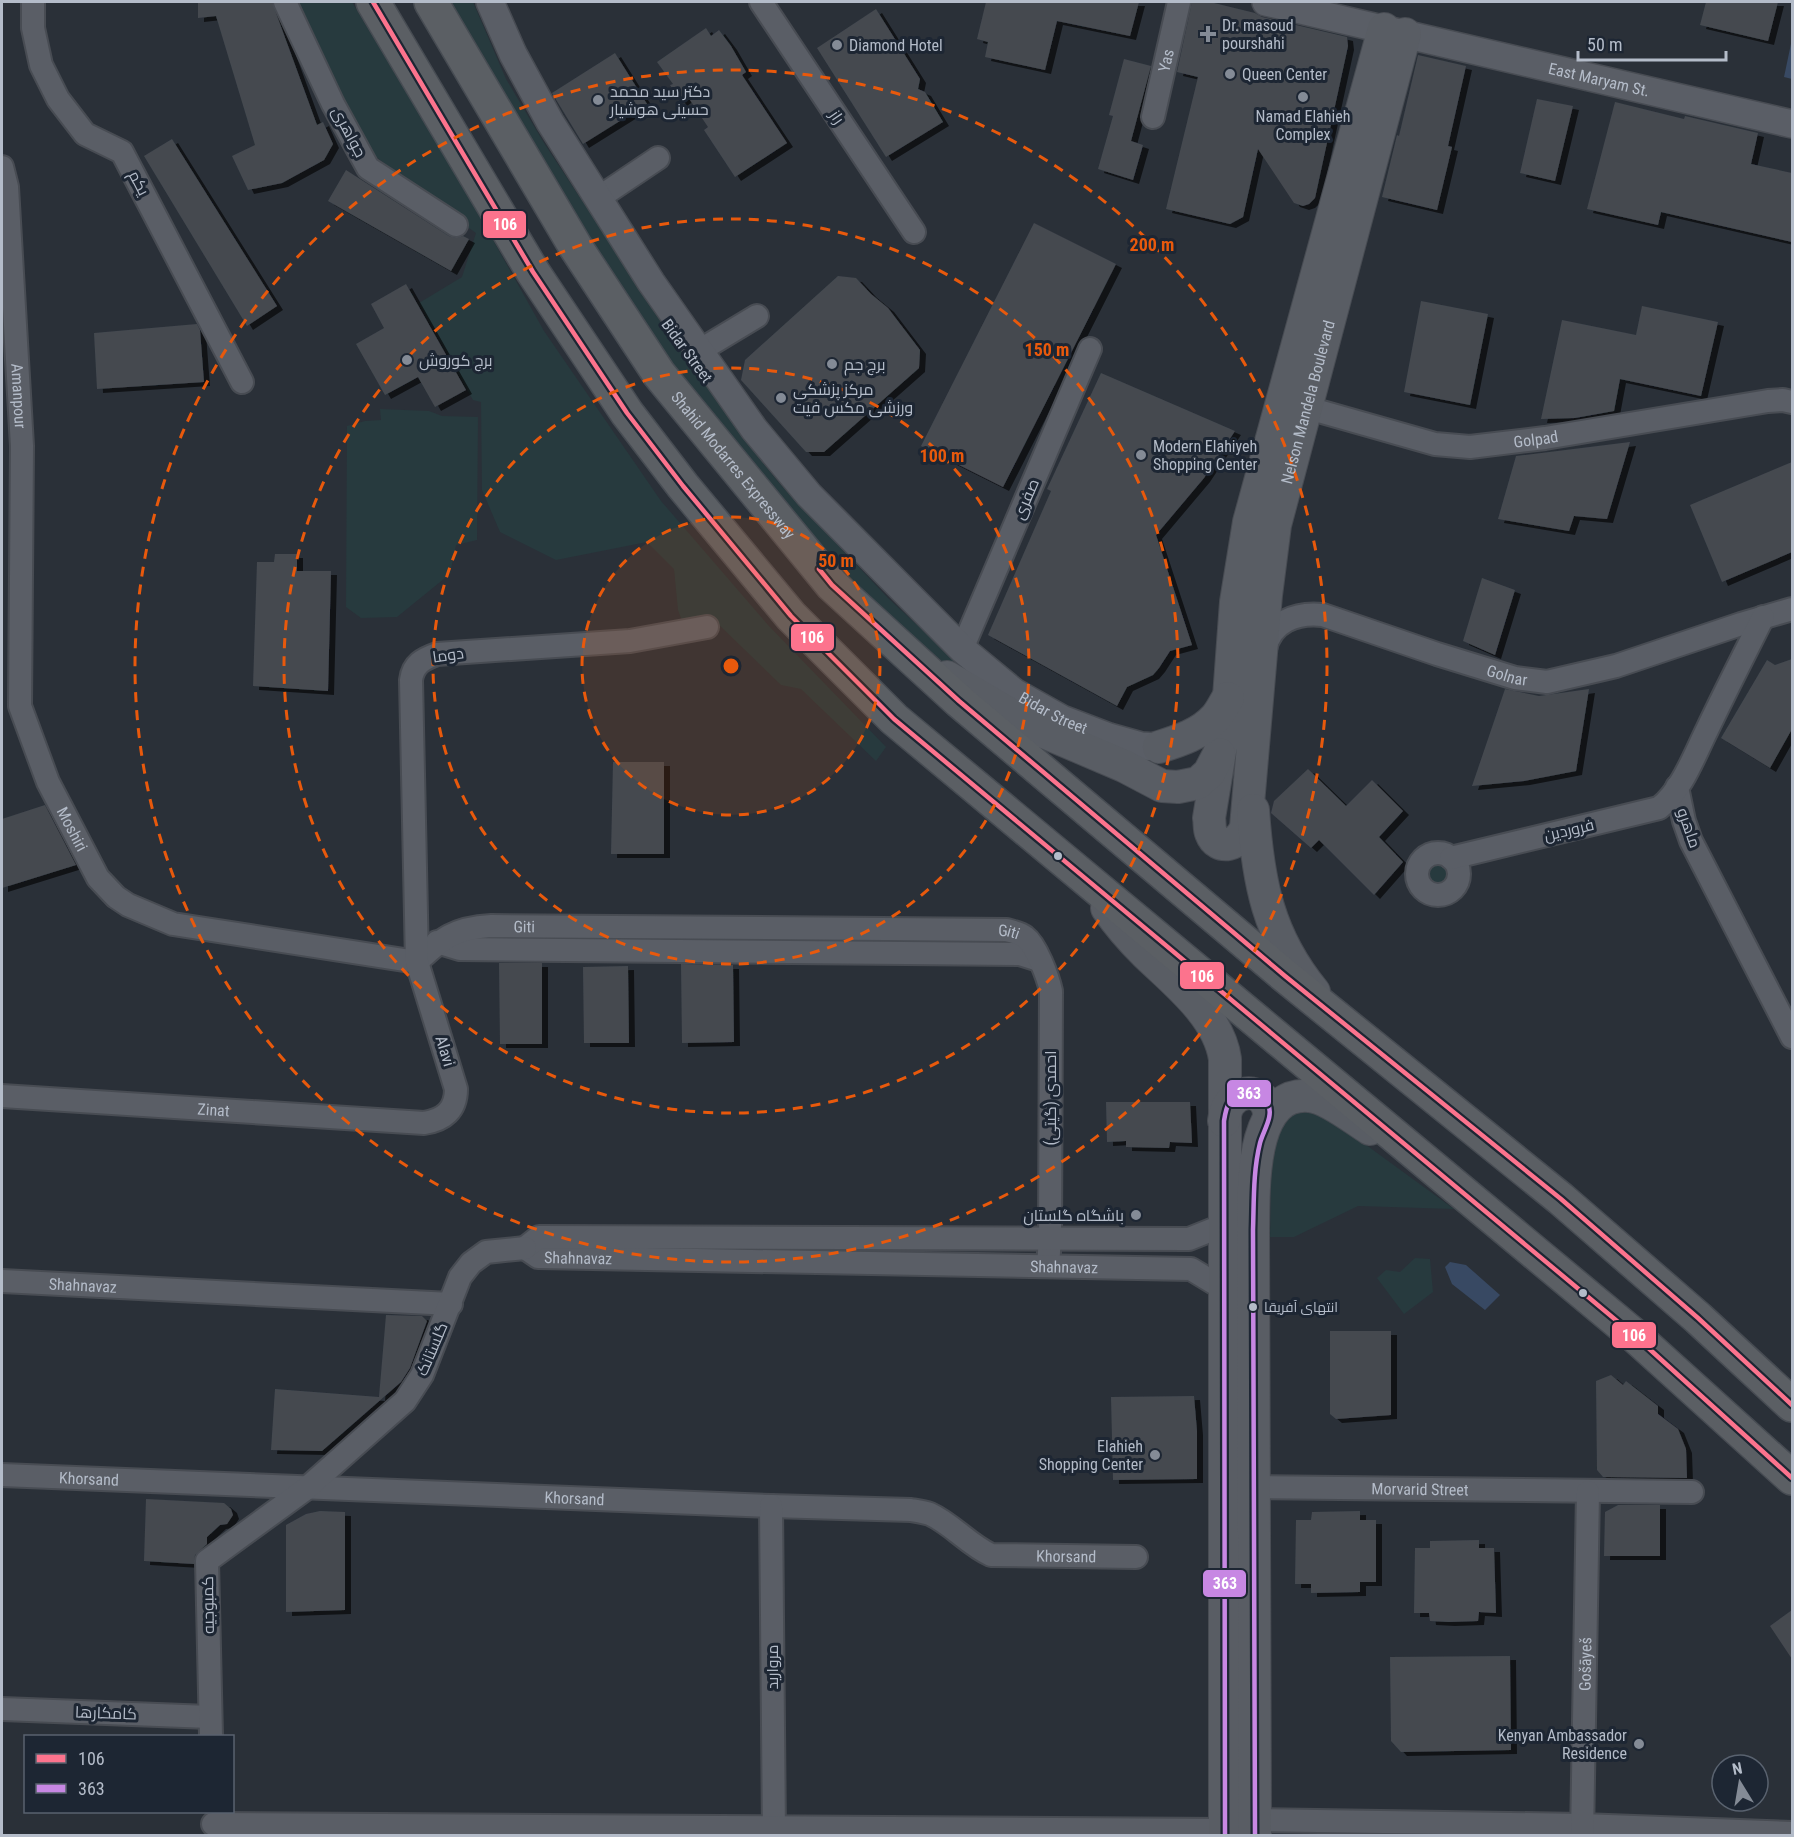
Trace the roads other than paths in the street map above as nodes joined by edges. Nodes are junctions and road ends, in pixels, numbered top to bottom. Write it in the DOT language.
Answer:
graph roads {
  1 [pos="33,2"];
  2 [pos="285,2"];
  3 [pos="373,2"];
  4 [pos="430,2"];
  5 [pos="477,2"];
  6 [pos="490,2"];
  7 [pos="761,2"];
  8 [pos="1179,2"];
  9 [pos="1266,2"];
  10 [pos="1394,32"];
  11 [pos="1153,117"];
  12 [pos="1792,124"];
  13 [pos="658,158"];
  14 [pos="2,167"];
  15 [pos="597,199"];
  16 [pos="456,225"];
  17 [pos="914,232"];
  18 [pos="757,316"];
  19 [pos="1090,349"];
  20 [pos="699,351"];
  21 [pos="242,382"];
  22 [pos="1792,402"];
  23 [pos="1294,404"];
  24 [pos="12,446"];
  25 [pos="1792,609"];
  26 [pos="1763,617"];
  27 [pos="707,627"];
  28 [pos="882,632"];
  29 [pos="962,649"];
  30 [pos="1259,674"];
  31 [pos="1229,697"];
  32 [pos="1159,747"];
  33 [pos="1219,754"];
  34 [pos="1251,779"];
  35 [pos="1148,780"];
  36 [pos="1677,787"];
  37 [pos="1451,858"];
  38 [pos="1090,884"];
  39 [pos="1039,960"];
  40 [pos="417,962"];
  41 [pos="1332,1014"];
  42 [pos="1792,1037"];
  43 [pos="2,1096"];
  44 [pos="1269,1117"];
  45 [pos="1224,1121"];
  46 [pos="424,1123"];
  47 [pos="1427,1163"];
  48 [pos="1224,1225"];
  49 [pos="1050,1238"];
  50 [pos="534,1247"];
  51 [pos="1048,1266"];
  52 [pos="2,1281"];
  53 [pos="1224,1289"];
  54 [pos="451,1304"];
  55 [pos="1763,1377"];
  56 [pos="1792,1397"];
  57 [pos="1792,1405"];
  58 [pos="1727,1418"];
  59 [pos="2,1475"];
  60 [pos="1792,1478"];
  61 [pos="1254,1487"];
  62 [pos="307,1488"];
  63 [pos="1588,1492"];
  64 [pos="1692,1492"];
  65 [pos="1792,1500"];
  66 [pos="771,1506"];
  67 [pos="1136,1557"];
  68 [pos="2,1709"];
  69 [pos="210,1727"];
  70 [pos="213,1824"];
  71 [pos="1240,1830"];
  72 [pos="1582,1830"];
  73 [pos="774,1831"];
  74 [pos="1792,1833"];
  1 -- 21 [label="street, یکم"];
  2 -- 16 [label="street, جواهری"];
  3 -- 38 [label="highway"];
  4 -- 28 [label="highway, Shahid Modarres Expressway"];
  5 -- 29 [label="street, Bidar Street"];
  6 -- 15 [label="street, Bidar Street"];
  7 -- 17 [label="street, راز"];
  8 -- 11 [label="street, Yas"];
  9 -- 10 [label="street, East Maryam St."];
  10 -- 12 [label="street, East Maryam St."];
  10 -- 23 [label="main road, Nelson Mandela Boulevard"];
  13 -- 15 [label="street"];
  14 -- 24 [label="street, Amanpour"];
  15 -- 20 [label="street, Bidar Street"];
  18 -- 20 [label="street"];
  19 -- 29 [label="street, صفری"];
  20 -- 29 [label="street, Bidar Street"];
  22 -- 23 [label="street, Golpad"];
  23 -- 30 [label="main road, Nelson Mandela Boulevard"];
  23 -- 31 [label="main road, Nelson Mandela Boulevard"];
  24 -- 40 [label="street, Moshiri"];
  25 -- 26 [label="street, Golnar"];
  26 -- 30 [label="street, Golnar"];
  26 -- 36 [label="street, ماهرو"];
  27 -- 40 [label="street, دوما"];
  28 -- 35 [label="main road"];
  28 -- 41 [label="highway, Shahid Modarres Expressway"];
  29 -- 32 [label="street, Bidar Street"];
  30 -- 34 [label="main road, Nelson Mandela Boulevard"];
  31 -- 32 [label="main road"];
  31 -- 33 [label="main road, Nelson Mandela Boulevard"];
  32 -- 35 [label="main road"];
  33 -- 34 [label="main road, Nelson Mandela Boulevard"];
  33 -- 35 [label="main road"];
  34 -- 41 [label="main road"];
  36 -- 37 [label="street, فروردین"];
  36 -- 42 [label="street, ماهرو"];
  38 -- 45 [label="main road"];
  38 -- 47 [label="highway"];
  39 -- 40 [label="street, Giti"];
  39 -- 49 [label="street, احمدی (گیتی)"];
  40 -- 46 [label="street, Alavi"];
  41 -- 55 [label="highway, Shahid Modarres Expressway"];
  43 -- 46 [label="street, Zinat"];
  44 -- 45 [label="main road"];
  44 -- 47 [label="main road"];
  44 -- 61 [label="main road"];
  45 -- 48 [label="main road"];
  47 -- 58 [label="highway"];
  48 -- 49 [label="street, Shahnavaz"];
  48 -- 53 [label="main road"];
  49 -- 50 [label="street, Shahnavaz"];
  49 -- 51 [label="street"];
  50 -- 51 [label="street, Shahnavaz"];
  50 -- 54 [label="street, گلستانک"];
  51 -- 53 [label="street, Shahnavaz"];
  52 -- 54 [label="street, Shahnavaz"];
  53 -- 71 [label="main road"];
  54 -- 62 [label="street, گلستانک"];
  55 -- 56 [label="highway"];
  55 -- 57 [label="highway, Shahid Modarres Expressway"];
  58 -- 60 [label="highway"];
  58 -- 65 [label="highway"];
  59 -- 62 [label="street, Khorsand"];
  61 -- 63 [label="street, Morvarid Street"];
  61 -- 71 [label="main road"];
  62 -- 66 [label="street, Khorsand"];
  62 -- 69 [label="street, کمبوجیه"];
  63 -- 64 [label="street, Morvarid Street"];
  63 -- 72 [label="street, Gošāyeš"];
  66 -- 67 [label="street, Khorsand"];
  66 -- 73 [label="street, مروارید"];
  68 -- 69 [label="street, کامکارها"];
  70 -- 73 [label="street"];
  71 -- 72 [label="street"];
  71 -- 73 [label="street"];
  72 -- 74 [label="street"];
}
